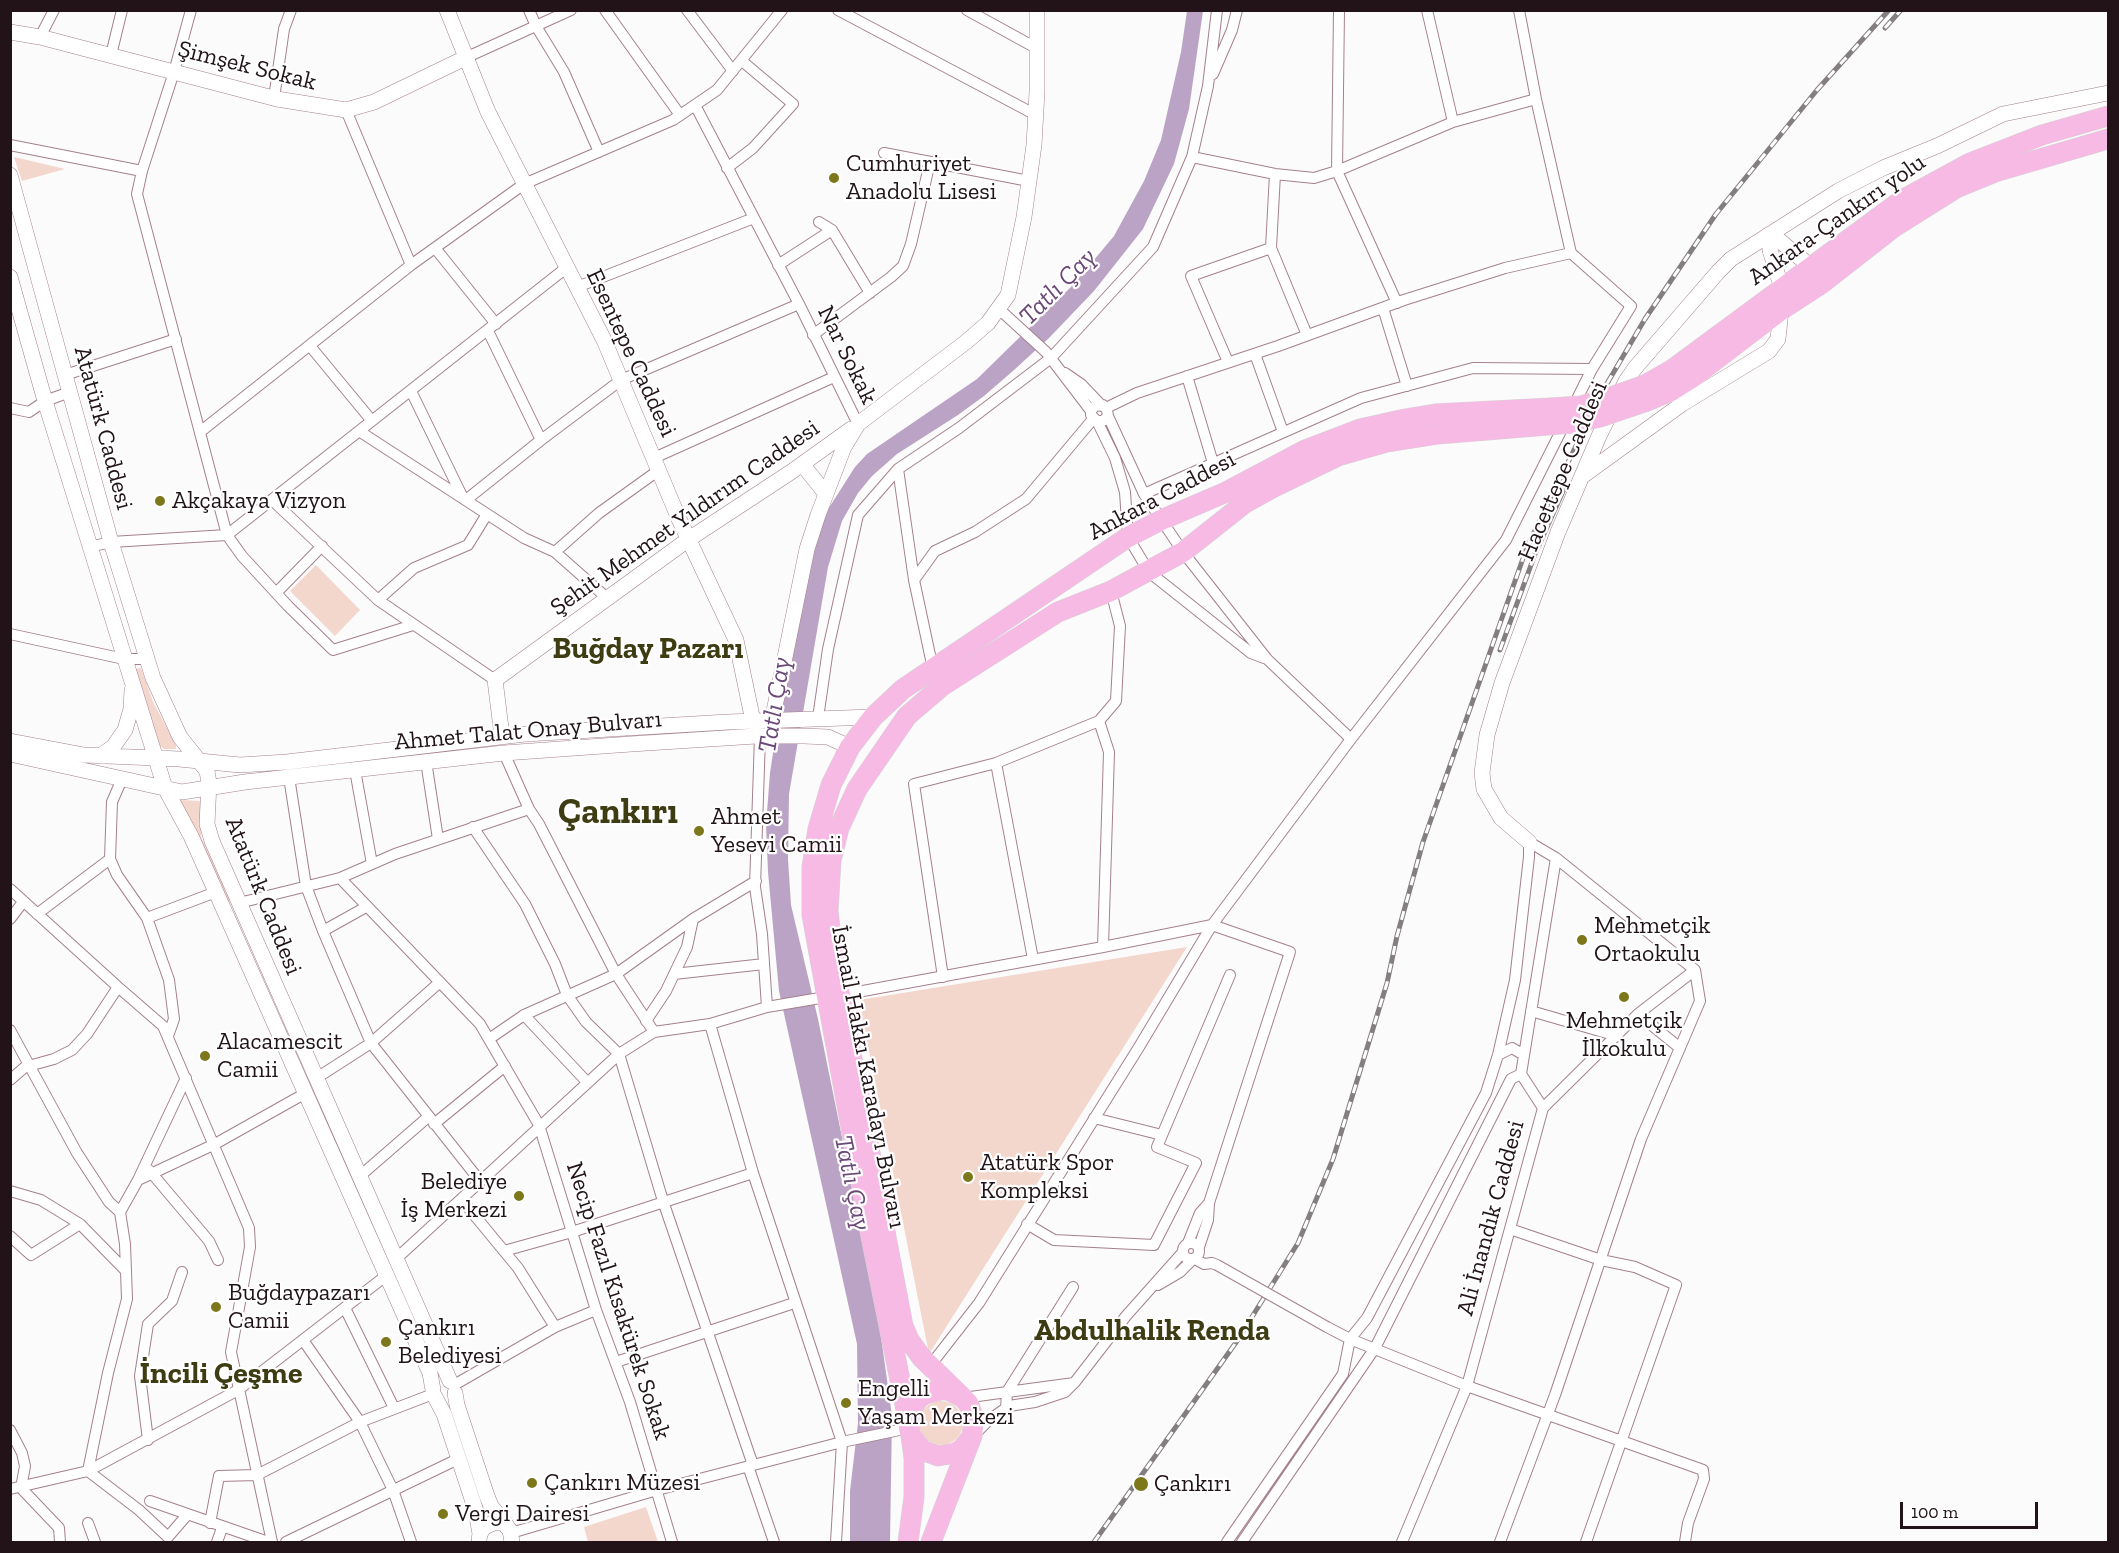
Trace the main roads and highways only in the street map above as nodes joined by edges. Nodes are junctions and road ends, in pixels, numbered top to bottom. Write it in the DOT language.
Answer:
graph roads {
  1 [pos="447,10"];
  2 [pos="1037,10"];
  3 [pos="10,32"];
  4 [pos="465,58"];
  5 [pos="2109,93"];
  6 [pos="2109,116"];
  7 [pos="2109,139"];
  8 [pos="11,180"];
  9 [pos="1768,236"];
  10 [pos="1810,267"];
  11 [pos="10,277"];
  12 [pos="1782,289"];
  13 [pos="1781,310"];
  14 [pos="1646,393"];
  15 [pos="1550,417"];
  16 [pos="858,424"];
  17 [pos="802,464"];
  18 [pos="1580,478"];
  19 [pos="826,494"];
  20 [pos="689,539"];
  21 [pos="132,684"];
  22 [pos="873,717"];
  23 [pos="753,722"];
  24 [pos="770,728"];
  25 [pos="502,736"];
  26 [pos="10,741"];
  27 [pos="850,747"];
  28 [pos="10,754"];
  29 [pos="100,756"];
  30 [pos="157,759"];
  31 [pos="201,762"];
  32 [pos="208,788"];
  33 [pos="165,789"];
  34 [pos="1529,842"];
  35 [pos="828,997"];
  36 [pos="453,1387"];
  37 [pos="434,1394"];
  38 [pos="963,1398"];
  39 [pos="906,1429"];
  40 [pos="972,1436"];
  41 [pos="511,1537"];
  42 [pos="480,1538"];
  43 [pos="908,1542"];
  44 [pos="931,1542"];
  1 -- 4 [label="main road, Esentepe Caddesi"];
  2 -- 16 [label="main road, Şehit Mehmet Yıldırım Caddesi"];
  3 -- 4 [label="main road, Şimşek Sokak"];
  4 -- 20 [label="main road, Esentepe Caddesi"];
  5 -- 9 [label="main road, Hacettepe Caddesi"];
  6 -- 10 [label="highway, Ankara-Çankırı yolu"];
  7 -- 13 [label="highway, Ankara-Çankırı yolu"];
  8 -- 31 [label="main road, Atatürk Caddesi"];
  9 -- 10 [label="main road"];
  9 -- 12 [label="main road"];
  9 -- 18 [label="main road, Hacettepe Caddesi"];
  10 -- 12 [label="highway, Ankara-Çankırı yolu"];
  11 -- 21 [label="main road, Atatürk Caddesi"];
  12 -- 14 [label="highway, Ankara-Çankırı yolu"];
  13 -- 14 [label="highway, Ankara-Çankırı yolu"];
  13 -- 18 [label="main road"];
  14 -- 15 [label="highway, bridge"];
  15 -- 22 [label="highway, Ankara Caddesi"];
  15 -- 35 [label="highway"];
  16 -- 17 [label="main road, Şehit Mehmet Yıldırım Caddesi"];
  16 -- 19 [label="main road"];
  17 -- 19 [label="main road"];
  17 -- 20 [label="main road, Şehit Mehmet Yıldırım Caddesi"];
  18 -- 34 [label="main road, Hacettepe Caddesi"];
  19 -- 24 [label="main road"];
  20 -- 23 [label="main road, Esentepe Caddesi"];
  20 -- 25 [label="main road, Şehit Mehmet Yıldırım Caddesi"];
  21 -- 29 [label="main road"];
  21 -- 30 [label="main road, Atatürk Caddesi"];
  22 -- 24 [label="main road"];
  22 -- 27 [label="highway, Ankara Caddesi"];
  23 -- 24 [label="main road, Ahmet Talat Onay Bulvarı"];
  23 -- 25 [label="main road, Ahmet Talat Onay Bulvarı"];
  24 -- 27 [label="main road, Ahmet Talat Onay Bulvarı"];
  24 -- 32 [label="main road, Ahmet Talat Onay Bulvarı"];
  25 -- 31 [label="main road, Ahmet Talat Onay Bulvarı"];
  26 -- 29 [label="main road, Ahmet Talat Onay Bulvarı"];
  27 -- 35 [label="highway, İsmail Hakkı Karadayı Bulvarı"];
  28 -- 33 [label="main road, Ahmet Talat Onay Bulvarı"];
  29 -- 30 [label="main road, Ahmet Talat Onay Bulvarı"];
  30 -- 31 [label="main road, Ahmet Talat Onay Bulvarı"];
  30 -- 33 [label="main road, Atatürk Caddesi"];
  31 -- 32 [label="main road, Atatürk Caddesi"];
  32 -- 33 [label="main road, Ahmet Talat Onay Bulvarı"];
  32 -- 36 [label="main road, Atatürk Caddesi"];
  33 -- 37 [label="main road, Atatürk Caddesi"];
  35 -- 38 [label="highway"];
  35 -- 39 [label="highway, İsmail Hakkı Karadayı Bulvarı"];
  36 -- 37 [label="main road"];
  36 -- 41 [label="main road, Atatürk Caddesi"];
  37 -- 42 [label="main road, Atatürk Caddesi"];
  38 -- 39 [label="highway"];
  38 -- 40 [label="highway"];
  39 -- 40 [label="highway"];
  39 -- 43 [label="highway, İsmail Hakkı Karadayı Bulvarı"];
  40 -- 44 [label="highway"];
  41 -- 42 [label="main road"];
}
